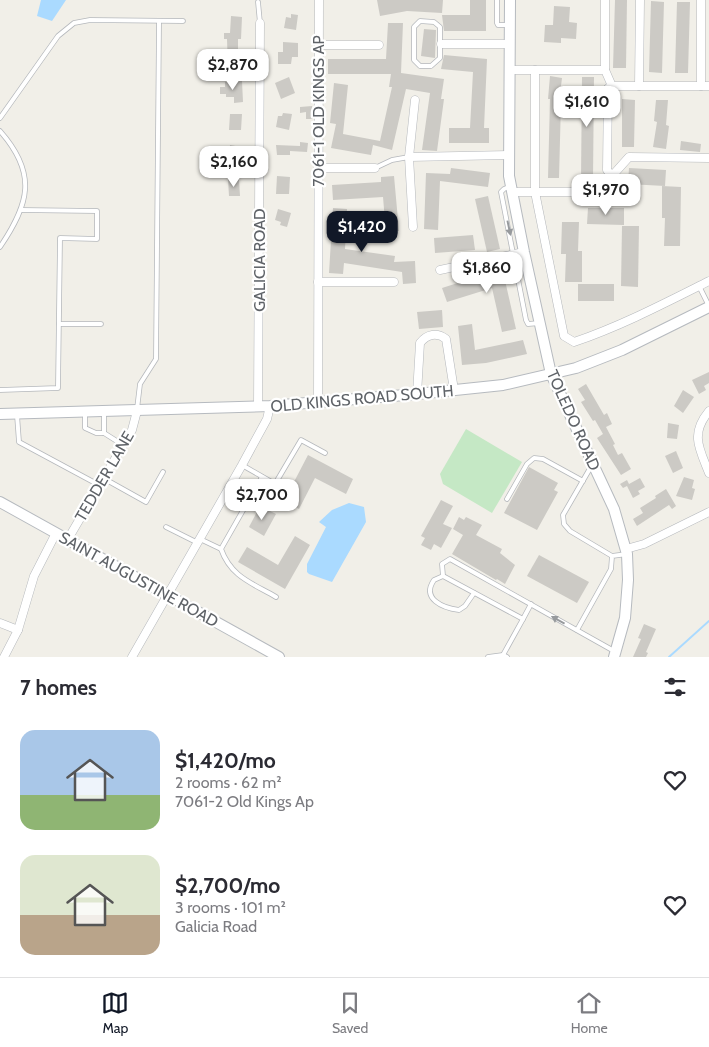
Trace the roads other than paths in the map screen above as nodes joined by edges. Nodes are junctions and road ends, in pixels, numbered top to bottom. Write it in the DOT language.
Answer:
graph roads {
  1 [pos="319,0"];
  2 [pos="497,0"];
  3 [pos="510,0"];
  4 [pos="605,0"];
  5 [pos="640,0"];
  6 [pos="702,0"];
  7 [pos="258,2"];
  8 [pos="183,21"];
  9 [pos="159,22"];
  10 [pos="260,23"];
  11 [pos="510,24"];
  12 [pos="441,44"];
  13 [pos="510,44"];
  14 [pos="319,45"];
  15 [pos="380,45"];
  16 [pos="510,70"];
  17 [pos="535,70"];
  18 [pos="605,70"];
  19 [pos="612,86"];
  20 [pos="639,86"];
  21 [pos="705,86"];
  22 [pos="415,100"];
  23 [pos="0,118"];
  24 [pos="0,132"];
  25 [pos="509,155"];
  26 [pos="409,157"];
  27 [pos="709,158"];
  28 [pos="318,168"];
  29 [pos="374,168"];
  30 [pos="612,176"];
  31 [pos="512,189"];
  32 [pos="535,192"];
  33 [pos="22,210"];
  34 [pos="413,227"];
  35 [pos="0,247"];
  36 [pos="519,254"];
  37 [pos="440,270"];
  38 [pos="318,282"];
  39 [pos="394,282"];
  40 [pos="709,282"];
  41 [pos="699,286"];
  42 [pos="709,306"];
  43 [pos="59,324"];
  44 [pos="101,324"];
  45 [pos="551,374"];
  46 [pos="0,390"];
  47 [pos="454,390"];
  48 [pos="417,394"];
  49 [pos="318,402"];
  50 [pos="270,406"];
  51 [pos="258,407"];
  52 [pos="709,410"];
  53 [pos="86,411"];
  54 [pos="104,411"];
  55 [pos="137,411"];
  56 [pos="17,413"];
  57 [pos="0,414"];
  58 [pos="104,433"];
  59 [pos="123,445"];
  60 [pos="325,453"];
  61 [pos="593,464"];
  62 [pos="242,465"];
  63 [pos="163,472"];
  64 [pos="709,473"];
  65 [pos="262,476"];
  66 [pos="583,481"];
  67 [pos="101,482"];
  68 [pos="507,499"];
  69 [pos="0,502"];
  70 [pos="709,512"];
  71 [pos="166,527"];
  72 [pos="56,533"];
  73 [pos="68,539"];
  74 [pos="199,541"];
  75 [pos="221,549"];
  76 [pos="627,551"];
  77 [pos="612,556"];
  78 [pos="443,576"];
  79 [pos="474,593"];
  80 [pos="167,595"];
  81 [pos="276,597"];
  82 [pos="531,604"];
  83 [pos="523,619"];
  84 [pos="0,623"];
  85 [pos="18,630"];
  86 [pos="577,630"];
  87 [pos="615,654"];
  88 [pos="505,656"];
  89 [pos="4,657"];
  90 [pos="132,657"];
  91 [pos="279,657"];
  92 [pos="488,657"];
  1 -- 14 [label="street, 7061-1 OLD KINGS AP"];
  2 -- 11 [label="lane"];
  3 -- 11 [label="street, TOLEDO ROAD"];
  4 -- 18 [label="street"];
  5 -- 20 [label="street"];
  6 -- 21 [label="street"];
  7 -- 10 [label="lane"];
  8 -- 9 [label="lane"];
  9 -- 23 [label="lane"];
  9 -- 55 [label="lane"];
  10 -- 51 [label="street, GALICIA ROAD"];
  11 -- 13 [label="street, TOLEDO ROAD"];
  12 -- 12 [label="lane"];
  12 -- 13 [label="street"];
  13 -- 16 [label="street, TOLEDO ROAD"];
  14 -- 15 [label="street"];
  14 -- 28 [label="street, 7061-1 OLD KINGS AP"];
  16 -- 17 [label="street"];
  16 -- 25 [label="street, TOLEDO ROAD"];
  17 -- 18 [label="street"];
  17 -- 32 [label="street"];
  18 -- 19 [label="street"];
  19 -- 20 [label="street"];
  19 -- 30 [label="street"];
  20 -- 21 [label="street"];
  22 -- 26 [label="street"];
  24 -- 33 [label="lane"];
  25 -- 26 [label="street"];
  25 -- 31 [label="street, TOLEDO ROAD"];
  26 -- 29 [label="lane"];
  26 -- 34 [label="street"];
  27 -- 30 [label="street"];
  28 -- 29 [label="street"];
  28 -- 38 [label="street, 7061-1 OLD KINGS AP"];
  30 -- 32 [label="street"];
  31 -- 32 [label="street"];
  31 -- 36 [label="street, TOLEDO ROAD"];
  32 -- 41 [label="street"];
  33 -- 35 [label="lane"];
  33 -- 43 [label="lane"];
  36 -- 37 [label="street"];
  36 -- 45 [label="street, TOLEDO ROAD"];
  38 -- 39 [label="street"];
  38 -- 49 [label="street, 7061-1 OLD KINGS AP"];
  40 -- 41 [label="street"];
  41 -- 42 [label="lane"];
  42 -- 45 [label="street, OLD KINGS ROAD SOUTH"];
  43 -- 44 [label="lane"];
  43 -- 46 [label="lane"];
  45 -- 47 [label="street, OLD KINGS ROAD SOUTH"];
  45 -- 61 [label="street, TOLEDO ROAD"];
  47 -- 48 [label="street, OLD KINGS ROAD SOUTH"];
  47 -- 48 [label="street"];
  48 -- 49 [label="street, OLD KINGS ROAD SOUTH"];
  49 -- 50 [label="street, OLD KINGS ROAD SOUTH"];
  50 -- 51 [label="street, OLD KINGS ROAD SOUTH"];
  50 -- 62 [label="street"];
  51 -- 55 [label="street, OLD KINGS ROAD SOUTH"];
  52 -- 64 [label="street"];
  53 -- 54 [label="street, OLD KINGS ROAD SOUTH"];
  53 -- 56 [label="street, OLD KINGS ROAD SOUTH"];
  53 -- 58 [label="lane"];
  54 -- 55 [label="street, OLD KINGS ROAD SOUTH"];
  54 -- 58 [label="lane"];
  55 -- 59 [label="street, TEDDER LANE"];
  56 -- 57 [label="street, OLD KINGS ROAD SOUTH"];
  56 -- 67 [label="lane"];
  58 -- 59 [label="lane"];
  59 -- 67 [label="street, TEDDER LANE"];
  60 -- 65 [label="lane"];
  61 -- 66 [label="lane"];
  61 -- 76 [label="street, TOLEDO ROAD"];
  62 -- 65 [label="lane"];
  62 -- 74 [label="street"];
  63 -- 67 [label="lane"];
  65 -- 75 [label="lane"];
  66 -- 68 [label="lane"];
  66 -- 77 [label="lane"];
  67 -- 73 [label="street, TEDDER LANE"];
  69 -- 72 [label="street, SAINT AUGUSTINE ROAD"];
  70 -- 76 [label="street"];
  71 -- 74 [label="lane"];
  72 -- 73 [label="street, SAINT AUGUSTINE ROAD"];
  72 -- 85 [label="street"];
  73 -- 80 [label="street, SAINT AUGUSTINE ROAD"];
  74 -- 75 [label="lane"];
  74 -- 80 [label="street"];
  75 -- 81 [label="lane"];
  76 -- 77 [label="lane"];
  76 -- 87 [label="street, TOLEDO ROAD"];
  77 -- 86 [label="lane"];
  78 -- 79 [label="lane"];
  78 -- 79 [label="lane"];
  78 -- 82 [label="lane"];
  79 -- 83 [label="lane"];
  80 -- 90 [label="street"];
  80 -- 91 [label="street, SAINT AUGUSTINE ROAD"];
  82 -- 83 [label="lane"];
  86 -- 82 [label="lane, one-way"];
  83 -- 88 [label="lane"];
  84 -- 85 [label="street"];
  85 -- 89 [label="street"];
  86 -- 87 [label="lane"];
  88 -- 92 [label="lane"];
}
